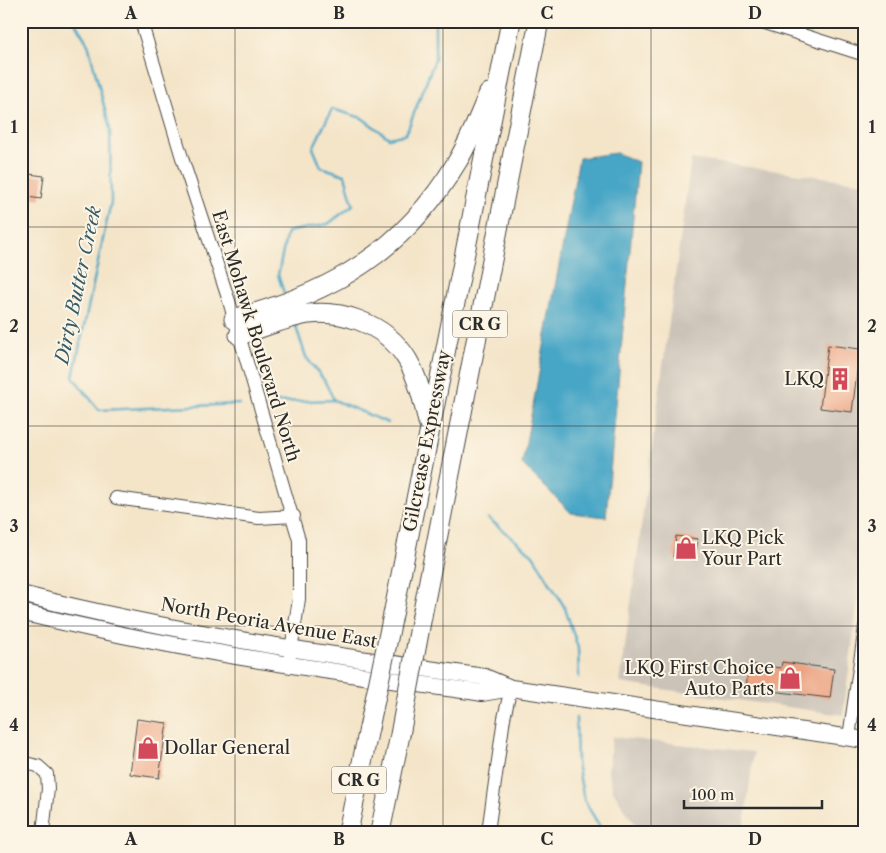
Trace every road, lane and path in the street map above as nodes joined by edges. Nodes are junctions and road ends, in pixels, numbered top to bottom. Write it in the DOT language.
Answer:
graph roads {
  1 [pos="141,21"];
  2 [pos="759,21"];
  3 [pos="511,24"];
  4 [pos="538,26"];
  5 [pos="865,55"];
  6 [pos="504,60"];
  7 [pos="236,327"];
  8 [pos="429,431"];
  9 [pos="116,498"];
  10 [pos="294,516"];
  11 [pos="21,594"];
  12 [pos="21,612"];
  13 [pos="865,627"];
  14 [pos="291,649"];
  15 [pos="288,666"];
  16 [pos="511,688"];
  17 [pos="857,738"];
  18 [pos="21,762"];
  19 [pos="43,832"];
  20 [pos="348,832"];
  21 [pos="380,832"];
  22 [pos="488,832"];
  1 -- 7 [label="street, East Mohawk Boulevard North"];
  2 -- 5 [label="street"];
  3 -- 6 [label="highway, Gilcrease Expressway / CR G"];
  4 -- 21 [label="highway, Gilcrease Expressway / CR G, bridge"];
  6 -- 7 [label="highway"];
  6 -- 8 [label="highway, Gilcrease Expressway / CR G"];
  7 -- 8 [label="highway"];
  7 -- 10 [label="street, East Mohawk Boulevard North"];
  8 -- 20 [label="highway, Gilcrease Expressway / CR G, bridge"];
  9 -- 10 [label="street"];
  10 -- 14 [label="street, East Mohawk Boulevard North"];
  11 -- 14 [label="main road, North Peoria Avenue East"];
  12 -- 15 [label="main road, North Peoria Avenue East"];
  13 -- 17 [label="street"];
  14 -- 15 [label="street, East Mohawk Boulevard North"];
  14 -- 16 [label="main road, North Peoria Avenue East"];
  15 -- 16 [label="main road, North Peoria Avenue East"];
  16 -- 17 [label="main road, North Peoria Avenue East"];
  16 -- 22 [label="street"];
  18 -- 19 [label="street"];
}
